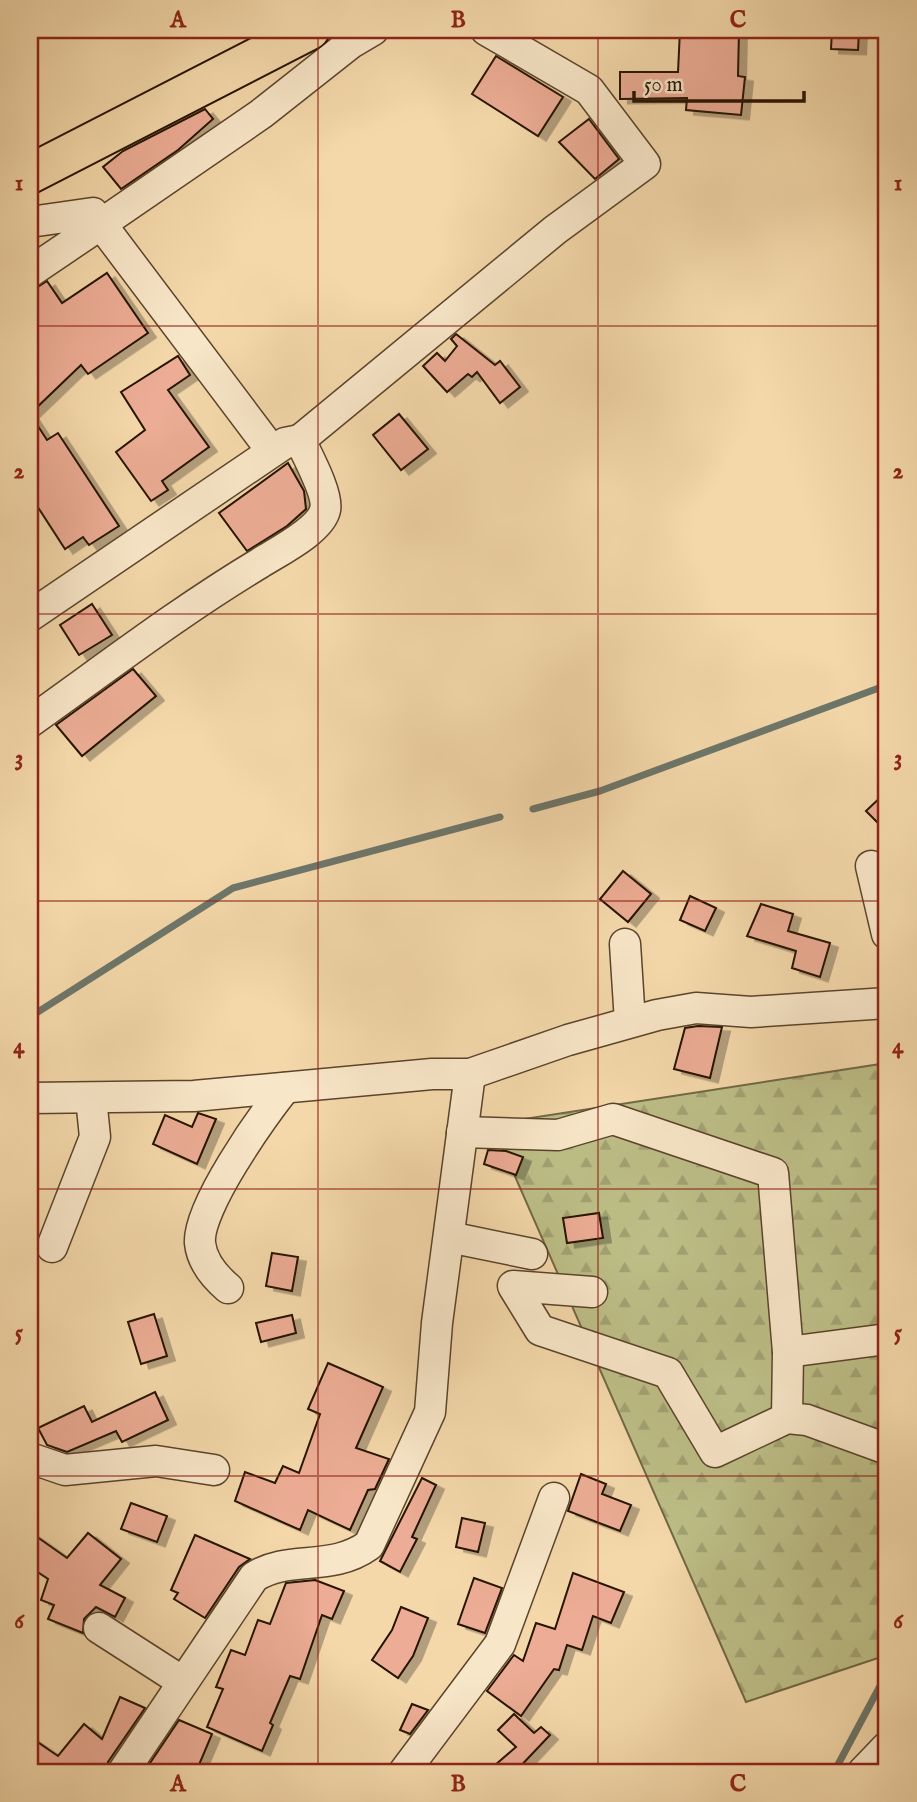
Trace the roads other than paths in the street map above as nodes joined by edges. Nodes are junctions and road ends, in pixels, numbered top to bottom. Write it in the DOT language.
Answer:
graph roads {
  1 [pos="310,30"];
  2 [pos="373,30"];
  3 [pos="485,30"];
  4 [pos="30,174"];
  5 [pos="30,222"];
  6 [pos="101,223"];
  7 [pos="30,272"];
  8 [pos="300,440"];
  9 [pos="272,451"];
  10 [pos="30,616"];
  11 [pos="30,722"];
  12 [pos="871,866"];
  13 [pos="887,934"];
  14 [pos="625,944"];
  15 [pos="887,1003"];
  16 [pos="630,1022"];
  17 [pos="470,1074"];
  18 [pos="285,1088"];
  19 [pos="30,1098"];
  20 [pos="91,1098"];
  21 [pos="463,1132"];
  22 [pos="449,1237"];
  23 [pos="52,1247"];
  24 [pos="532,1254"];
  25 [pos="228,1288"];
  26 [pos="592,1292"];
  27 [pos="887,1339"];
  28 [pos="788,1352"];
  29 [pos="787,1418"];
  30 [pos="887,1449"];
  31 [pos="30,1458"];
  32 [pos="214,1471"];
  33 [pos="554,1498"];
  34 [pos="99,1628"];
  35 [pos="183,1682"];
  36 [pos="887,1747"];
  37 [pos="123,1772"];
  38 [pos="404,1772"];
  39 [pos="863,1772"];
  1 -- 4 [label="main road"];
  2 -- 6 [label="street"];
  3 -- 8 [label="street"];
  5 -- 6 [label="street"];
  6 -- 7 [label="street"];
  6 -- 9 [label="street"];
  8 -- 9 [label="street"];
  8 -- 11 [label="street"];
  9 -- 10 [label="street"];
  12 -- 13 [label="street"];
  14 -- 16 [label="street"];
  15 -- 16 [label="street"];
  16 -- 17 [label="street"];
  17 -- 18 [label="street"];
  17 -- 21 [label="street"];
  18 -- 20 [label="street"];
  18 -- 25 [label="street"];
  19 -- 20 [label="street"];
  20 -- 23 [label="street"];
  21 -- 22 [label="street"];
  21 -- 28 [label="street"];
  22 -- 24 [label="street"];
  22 -- 35 [label="street"];
  26 -- 29 [label="street"];
  27 -- 28 [label="street"];
  28 -- 29 [label="street"];
  29 -- 30 [label="street"];
  31 -- 32 [label="street"];
  33 -- 38 [label="street"];
  34 -- 35 [label="street"];
  35 -- 37 [label="street"];
  36 -- 39 [label="street"];
}
